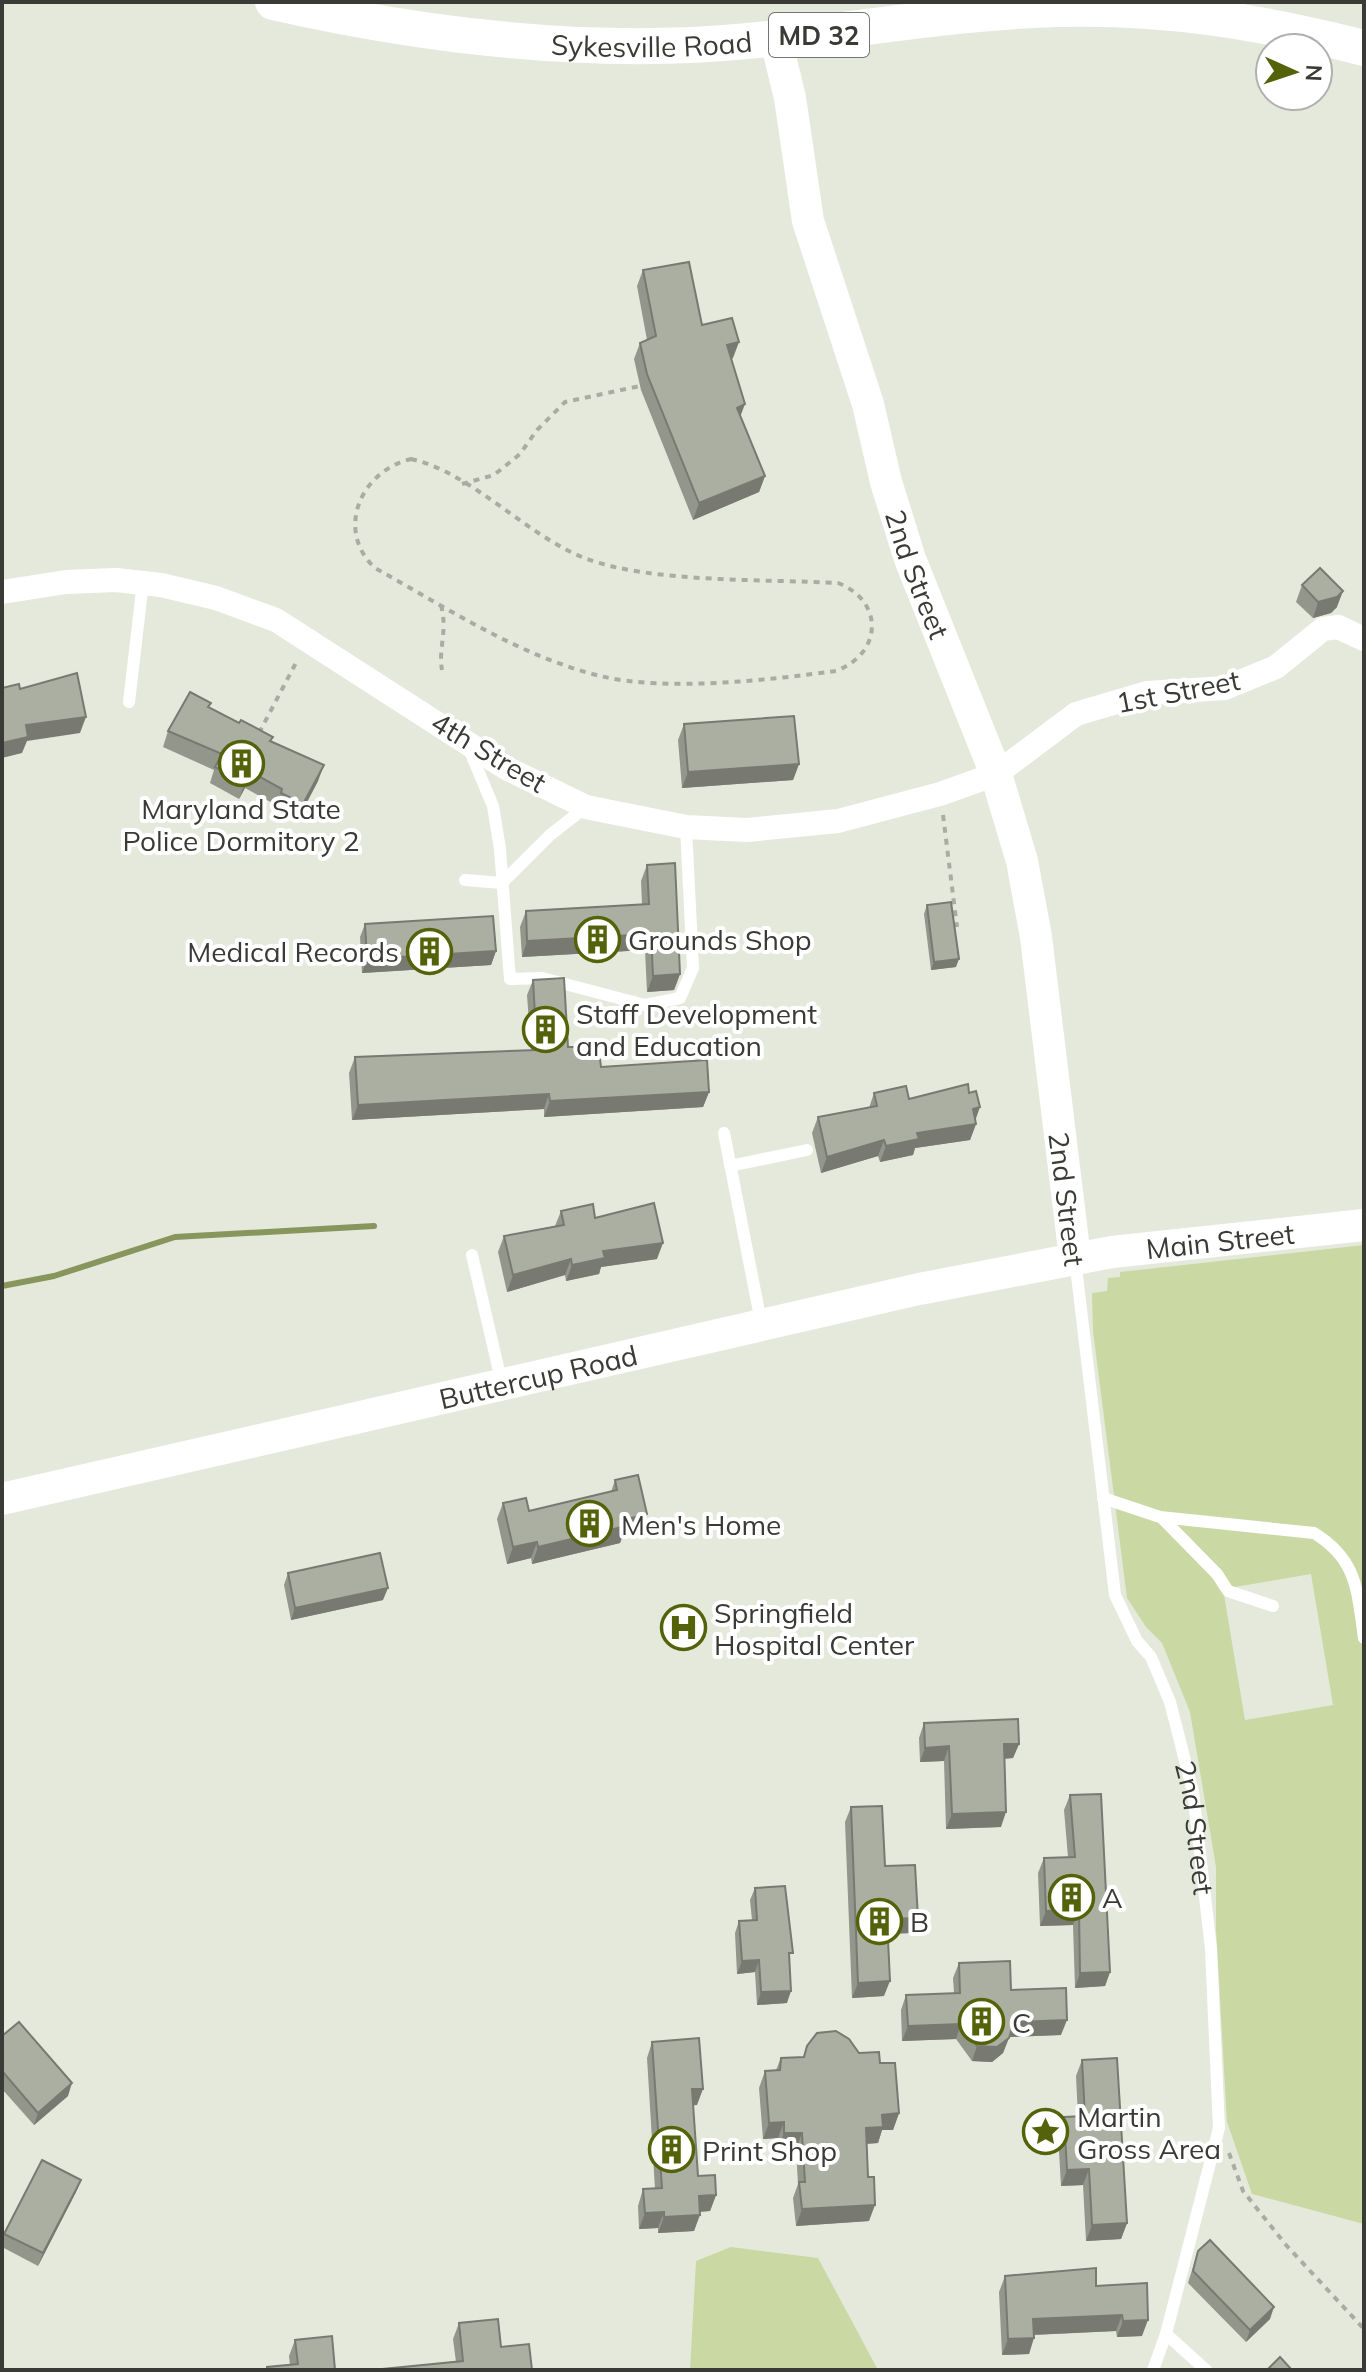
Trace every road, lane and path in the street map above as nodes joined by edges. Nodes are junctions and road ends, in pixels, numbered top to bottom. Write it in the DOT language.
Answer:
graph roads {
  1 [pos="273,2"];
  2 [pos="776,40"];
  3 [pos="1364,48"];
  4 [pos="640,386"];
  5 [pos="462,484"];
  6 [pos="143,582"];
  7 [pos="2,592"];
  8 [pos="441,605"];
  9 [pos="308,639"];
  10 [pos="1364,639"];
  11 [pos="442,670"];
  12 [pos="129,702"];
  13 [pos="257,736"];
  14 [pos="467,743"];
  15 [pos="996,774"];
  16 [pos="940,794"];
  17 [pos="586,807"];
  18 [pos="686,827"];
  19 [pos="465,880"];
  20 [pos="502,883"];
  21 [pos="957,927"];
  22 [pos="724,1133"];
  23 [pos="807,1150"];
  24 [pos="730,1166"];
  25 [pos="1364,1225"];
  26 [pos="472,1255"];
  27 [pos="1075,1258"];
  28 [pos="762,1325"];
  29 [pos="502,1384"];
  30 [pos="1103,1498"];
  31 [pos="2,1499"];
  32 [pos="1160,1517"];
  33 [pos="1273,1606"];
  34 [pos="1364,1638"];
  35 [pos="1219,2128"];
  36 [pos="1364,2329"];
  37 [pos="1166,2334"];
  38 [pos="1153,2370"];
  39 [pos="1206,2370"];
  1 -- 2 [label="main road, Sykesville Road / MD 32"];
  2 -- 3 [label="main road, Sykesville Road / MD 32"];
  2 -- 15 [label="street, 2nd Street"];
  4 -- 5 [label="path"];
  5 -- 8 [label="path"];
  5 -- 8 [label="path"];
  6 -- 7 [label="street, 4th Street"];
  6 -- 9 [label="street, 4th Street"];
  6 -- 12 [label="lane"];
  8 -- 11 [label="path"];
  9 -- 13 [label="path"];
  9 -- 14 [label="street, 4th Street"];
  10 -- 15 [label="street, 1st Street"];
  14 -- 17 [label="street, 4th Street"];
  14 -- 20 [label="lane"];
  15 -- 16 [label="street, 4th Street"];
  15 -- 27 [label="street, 2nd Street"];
  16 -- 18 [label="street, 4th Street"];
  16 -- 21 [label="path"];
  17 -- 18 [label="street, 4th Street"];
  17 -- 20 [label="lane"];
  18 -- 20 [label="lane"];
  19 -- 20 [label="lane"];
  22 -- 24 [label="lane"];
  23 -- 24 [label="lane"];
  24 -- 28 [label="lane"];
  25 -- 27 [label="street, Main Street"];
  26 -- 29 [label="lane"];
  27 -- 28 [label="street, Buttercup Road"];
  27 -- 30 [label="lane, 2nd Street"];
  28 -- 29 [label="street, Buttercup Road"];
  29 -- 31 [label="street, Buttercup Road"];
  30 -- 32 [label="lane"];
  30 -- 35 [label="lane, 2nd Street"];
  32 -- 33 [label="lane"];
  32 -- 34 [label="lane"];
  35 -- 36 [label="path"];
  35 -- 37 [label="lane, 2nd Street"];
  37 -- 38 [label="lane, 2nd Street"];
  37 -- 39 [label="lane"];
}
